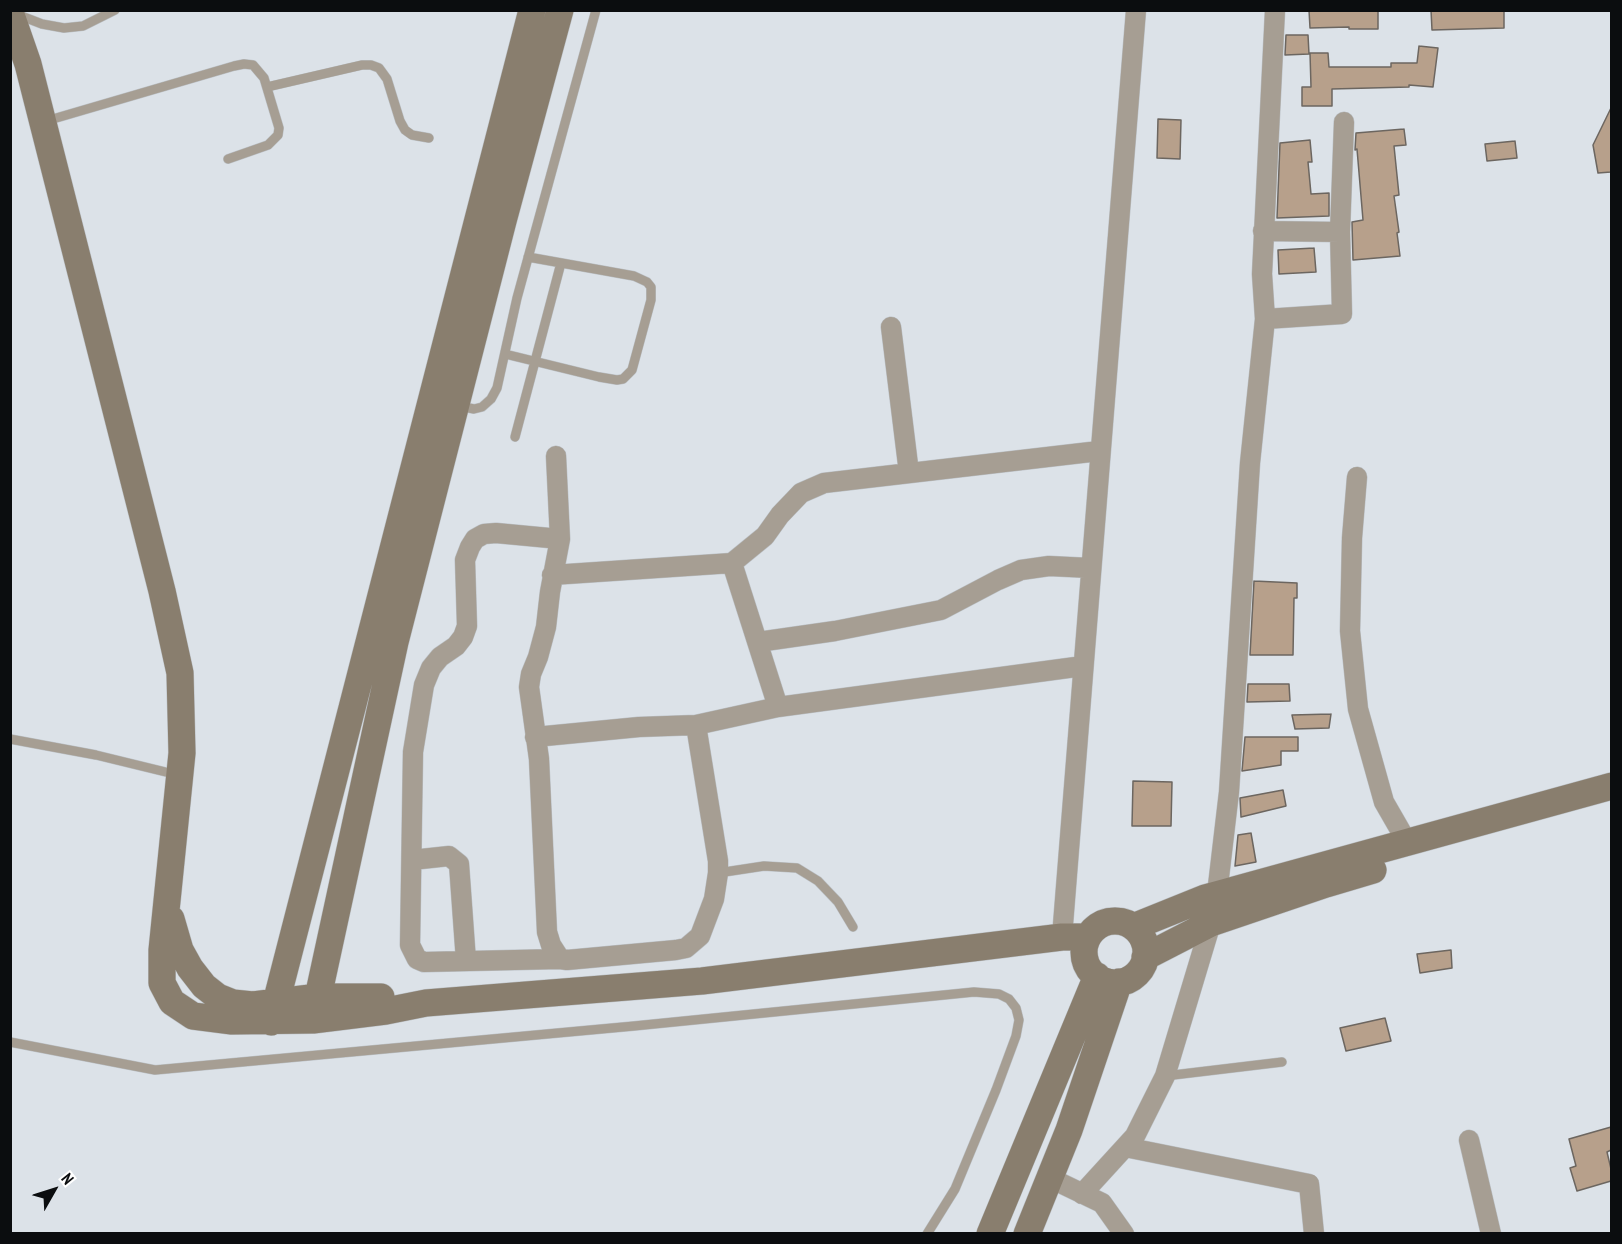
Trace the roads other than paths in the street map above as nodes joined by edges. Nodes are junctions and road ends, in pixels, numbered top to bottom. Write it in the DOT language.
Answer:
graph roads {
  1 [pos="115,10"];
  2 [pos="532,10"];
  3 [pos="560,10"];
  4 [pos="596,10"];
  5 [pos="1136,10"];
  6 [pos="1275,10"];
  7 [pos="10,12"];
  8 [pos="267,87"];
  9 [pos="42,122"];
  10 [pos="1344,122"];
  11 [pos="429,138"];
  12 [pos="228,159"];
  13 [pos="1263,231"];
  14 [pos="1340,232"];
  15 [pos="528,257"];
  16 [pos="561,263"];
  17 [pos="1265,319"];
  18 [pos="891,327"];
  19 [pos="505,354"];
  20 [pos="534,360"];
  21 [pos="455,406"];
  22 [pos="515,437"];
  23 [pos="1099,450"];
  24 [pos="556,456"];
  25 [pos="909,473"];
  26 [pos="1357,477"];
  27 [pos="560,539"];
  28 [pos="732,563"];
  29 [pos="1090,568"];
  30 [pos="552,575"];
  31 [pos="758,642"];
  32 [pos="1083,666"];
  33 [pos="778,707"];
  34 [pos="696,725"];
  35 [pos="535,737"];
  36 [pos="10,739"];
  37 [pos="180,775"];
  38 [pos="1611,786"];
  39 [pos="1611,806"];
  40 [pos="1407,842"];
  41 [pos="412,860"];
  42 [pos="718,873"];
  43 [pos="1218,894"];
  44 [pos="167,907"];
  45 [pos="1211,923"];
  46 [pos="854,927"];
  47 [pos="1133,927"];
  48 [pos="1075,937"];
  49 [pos="1145,957"];
  50 [pos="560,959"];
  51 [pos="466,961"];
  52 [pos="1108,979"];
  53 [pos="315,1009"];
  54 [pos="273,1012"];
  55 [pos="10,1042"];
  56 [pos="1282,1062"];
  57 [pos="1165,1076"];
  58 [pos="1469,1140"];
  59 [pos="1125,1147"];
  60 [pos="1050,1178"];
  61 [pos="1082,1194"];
  62 [pos="927,1233"];
  63 [pos="990,1233"];
  64 [pos="1027,1233"];
  65 [pos="1124,1233"];
  66 [pos="1314,1233"];
  67 [pos="1491,1233"];
  1 -- 7 [label="lane"];
  2 -- 54 [label="street"];
  3 -- 21 [label="street"];
  4 -- 15 [label="lane"];
  5 -- 23 [label="street"];
  6 -- 13 [label="street"];
  7 -- 9 [label="street"];
  8 -- 9 [label="lane"];
  8 -- 11 [label="lane"];
  8 -- 12 [label="lane"];
  9 -- 37 [label="street"];
  10 -- 14 [label="street"];
  13 -- 14 [label="street"];
  13 -- 17 [label="street"];
  14 -- 17 [label="street"];
  15 -- 16 [label="lane"];
  15 -- 19 [label="lane"];
  16 -- 20 [label="lane"];
  16 -- 20 [label="lane"];
  17 -- 43 [label="street"];
  18 -- 25 [label="street"];
  19 -- 20 [label="lane"];
  19 -- 21 [label="lane"];
  20 -- 22 [label="lane"];
  21 -- 53 [label="street"];
  23 -- 25 [label="street"];
  23 -- 29 [label="street"];
  24 -- 27 [label="street"];
  25 -- 28 [label="street"];
  26 -- 40 [label="street"];
  27 -- 30 [label="street"];
  27 -- 41 [label="street"];
  28 -- 30 [label="street"];
  28 -- 31 [label="street"];
  29 -- 31 [label="street"];
  29 -- 32 [label="street"];
  30 -- 35 [label="street"];
  31 -- 33 [label="street"];
  32 -- 33 [label="street"];
  32 -- 48 [label="street"];
  33 -- 34 [label="street"];
  34 -- 35 [label="street"];
  34 -- 42 [label="street"];
  35 -- 50 [label="street"];
  36 -- 37 [label="lane"];
  37 -- 44 [label="street"];
  38 -- 40 [label="street"];
  39 -- 45 [label="street"];
  40 -- 43 [label="street"];
  41 -- 51 [label="street"];
  41 -- 51 [label="street"];
  42 -- 46 [label="lane"];
  42 -- 50 [label="street"];
  43 -- 45 [label="street"];
  43 -- 47 [label="street"];
  44 -- 54 [label="street"];
  44 -- 54 [label="street"];
  45 -- 49 [label="street"];
  45 -- 57 [label="street"];
  47 -- 48 [label="street"];
  47 -- 49 [label="street"];
  48 -- 52 [label="street"];
  48 -- 53 [label="street"];
  49 -- 52 [label="street"];
  50 -- 51 [label="street"];
  52 -- 60 [label="street"];
  52 -- 63 [label="street"];
  53 -- 54 [label="street"];
  55 -- 62 [label="lane"];
  56 -- 57 [label="lane"];
  57 -- 59 [label="street"];
  58 -- 67 [label="street"];
  59 -- 61 [label="street"];
  59 -- 66 [label="street"];
  60 -- 61 [label="street"];
  60 -- 64 [label="street"];
  61 -- 65 [label="street"];
}
